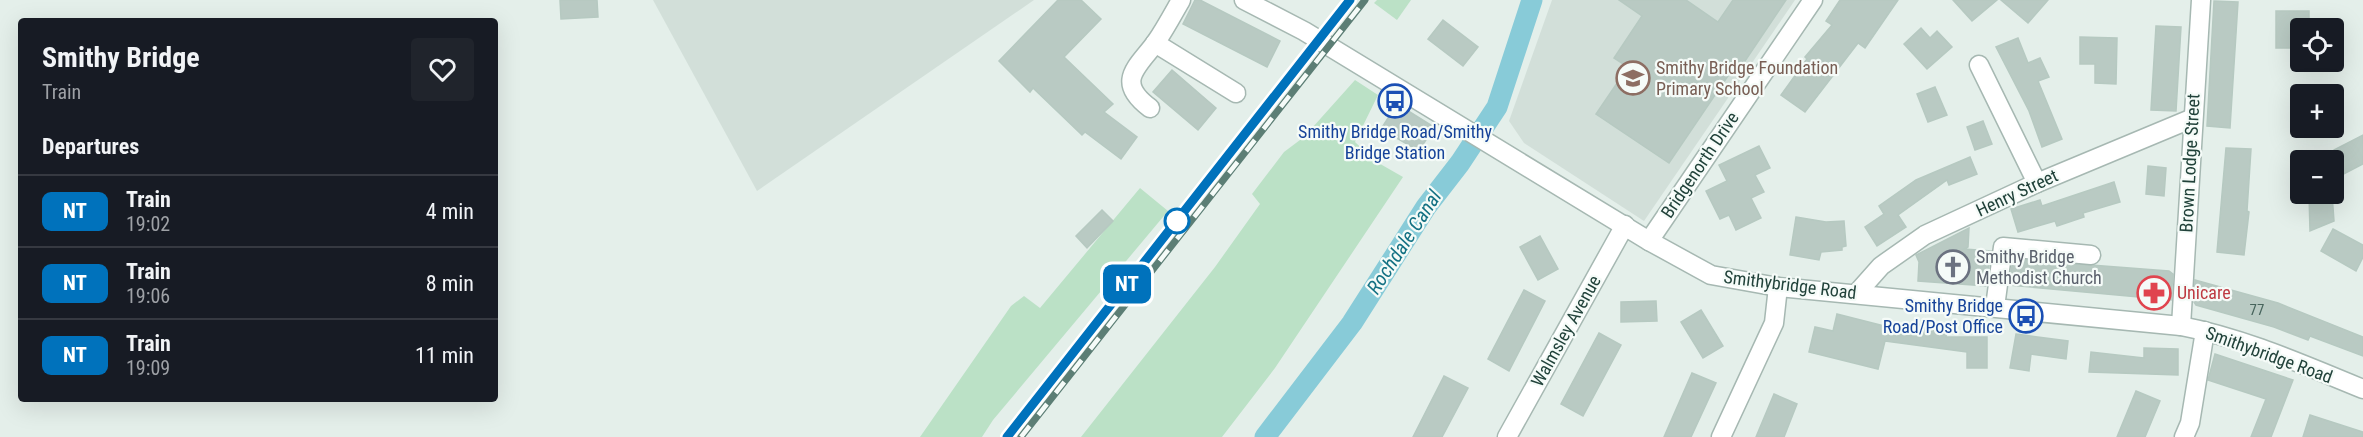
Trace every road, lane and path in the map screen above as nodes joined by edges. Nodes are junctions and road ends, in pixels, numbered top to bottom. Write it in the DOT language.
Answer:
graph roads {
  1 [pos="1181,0"];
  2 [pos="1244,0"];
  3 [pos="1813,0"];
  4 [pos="2201,0"];
  5 [pos="1155,43"];
  6 [pos="1979,65"];
  7 [pos="1236,93"];
  8 [pos="1150,108"];
  9 [pos="2193,118"];
  10 [pos="2037,183"];
  11 [pos="1625,225"];
  12 [pos="1649,241"];
  13 [pos="2091,255"];
  14 [pos="1778,287"];
  15 [pos="1857,293"];
  16 [pos="1995,307"];
  17 [pos="2181,326"];
  18 [pos="2205,331"];
  19 [pos="2363,389"];
  20 [pos="1507,437"];
  21 [pos="1721,437"];
  22 [pos="2184,437"];
  1 -- 5 [label="street"];
  2 -- 11 [label="street, Smithybridge Road"];
  3 -- 12 [label="street, Bridgenorth Drive"];
  4 -- 9 [label="street, Brown Lodge Street"];
  5 -- 7 [label="street"];
  5 -- 8 [label="street"];
  6 -- 10 [label="street"];
  9 -- 10 [label="street, Henry Street"];
  9 -- 17 [label="street, Brown Lodge Street"];
  10 -- 15 [label="street, Henry Street"];
  11 -- 12 [label="street, Smithybridge Road"];
  11 -- 20 [label="street, Walmsley Avenue"];
  12 -- 14 [label="street, Smithybridge Road"];
  13 -- 16 [label="street"];
  14 -- 15 [label="street, Smithybridge Road"];
  14 -- 21 [label="street"];
  15 -- 16 [label="street, Smithybridge Road"];
  16 -- 17 [label="street, Smithybridge Road"];
  17 -- 18 [label="street, Smithybridge Road"];
  18 -- 19 [label="street, Smithybridge Road"];
  18 -- 22 [label="street"];
}
